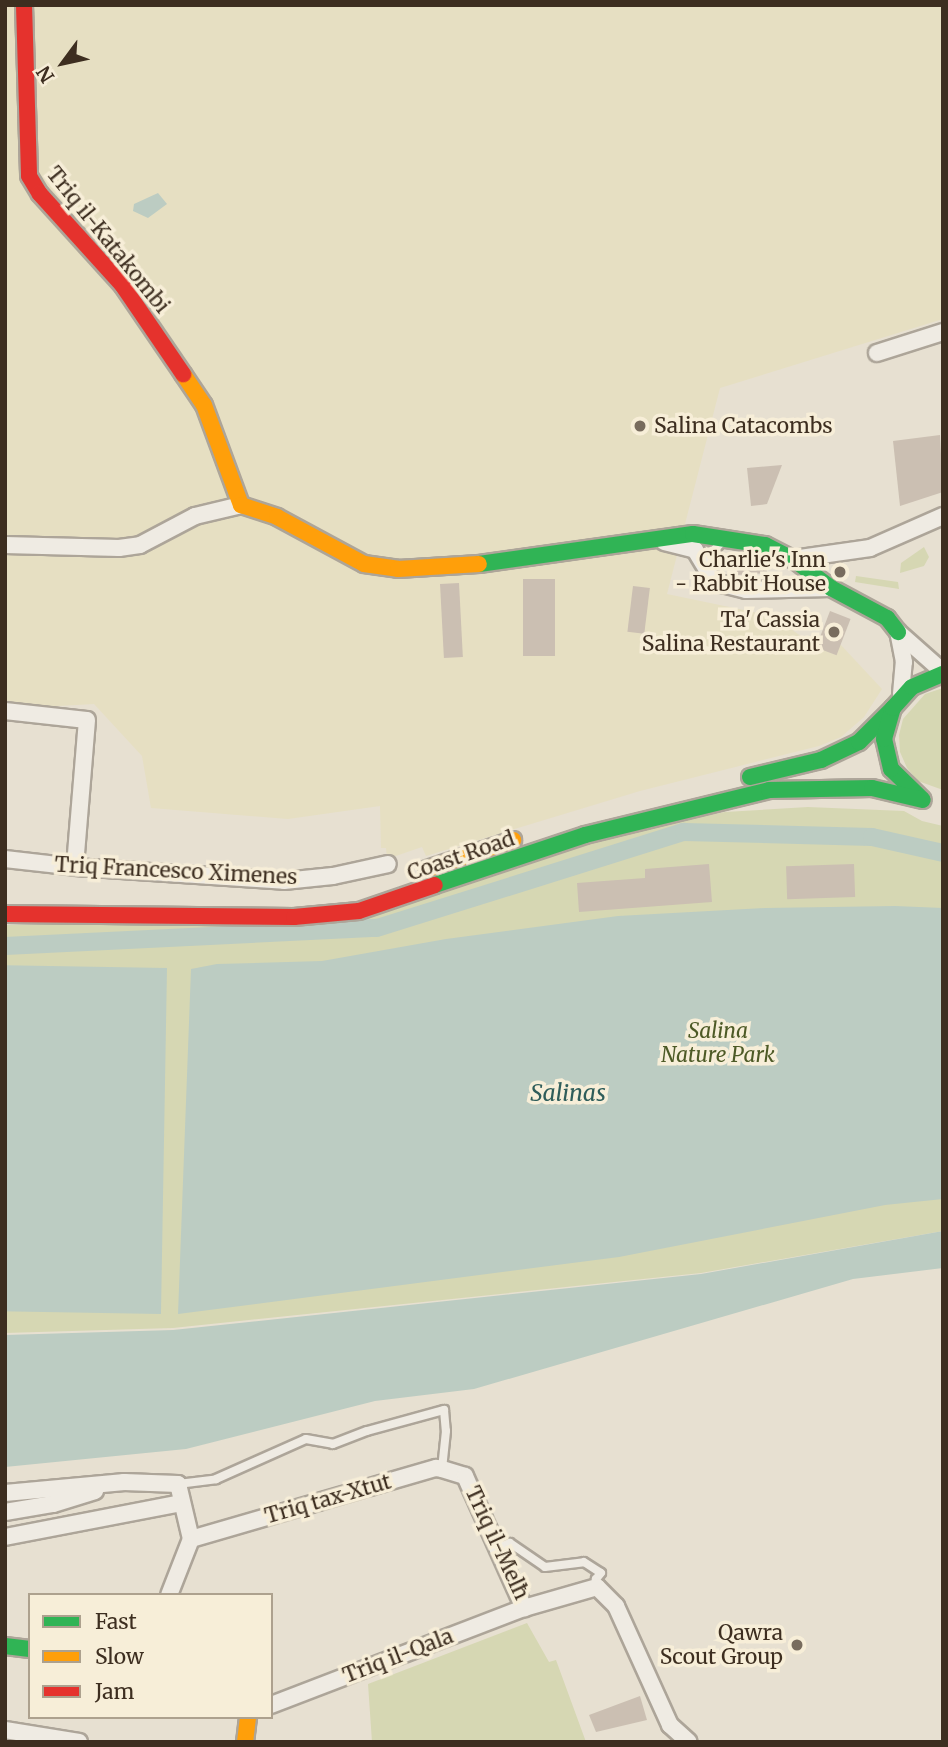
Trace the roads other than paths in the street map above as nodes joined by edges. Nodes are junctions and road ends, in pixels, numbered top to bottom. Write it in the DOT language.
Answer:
graph roads {
  1 [pos="24,5"];
  2 [pos="943,332"];
  3 [pos="877,352"];
  4 [pos="241,505"];
  5 [pos="943,516"];
  6 [pos="943,528"];
  7 [pos="724,540"];
  8 [pos="661,541"];
  9 [pos="5,545"];
  10 [pos="793,559"];
  11 [pos="708,572"];
  12 [pos="809,572"];
  13 [pos="831,588"];
  14 [pos="898,632"];
  15 [pos="943,673"];
  16 [pos="897,703"];
  17 [pos="5,711"];
  18 [pos="739,780"];
  19 [pos="923,800"];
  20 [pos="941,804"];
  21 [pos="595,815"];
  22 [pos="558,827"];
  23 [pos="532,834"];
  24 [pos="5,859"];
  25 [pos="388,864"];
  26 [pos="75,867"];
  27 [pos="5,902"];
  28 [pos="5,914"];
  29 [pos="442,1469"];
  30 [pos="465,1476"];
  31 [pos="124,1482"];
  32 [pos="178,1484"];
  33 [pos="5,1493"];
  34 [pos="181,1503"];
  35 [pos="5,1512"];
  36 [pos="5,1537"];
  37 [pos="191,1539"];
  38 [pos="497,1548"];
  39 [pos="597,1587"];
  40 [pos="170,1593"];
  41 [pos="524,1608"];
  42 [pos="5,1646"];
  43 [pos="28,1649"];
  44 [pos="273,1703"];
  45 [pos="248,1719"];
  46 [pos="5,1730"];
  47 [pos="79,1742"];
  48 [pos="245,1742"];
  49 [pos="690,1742"];
  1 -- 4 [label="main road, Triq il-Katakombi"];
  2 -- 3 [label="street"];
  4 -- 8 [label="main road"];
  4 -- 9 [label="street"];
  5 -- 10 [label="street"];
  6 -- 12 [label="street"];
  7 -- 8 [label="main road"];
  7 -- 10 [label="main road"];
  7 -- 11 [label="lane"];
  8 -- 11 [label="street"];
  10 -- 12 [label="main road"];
  11 -- 13 [label="street"];
  12 -- 13 [label="main road"];
  13 -- 14 [label="main road"];
  14 -- 15 [label="street"];
  14 -- 16 [label="street"];
  15 -- 16 [label="main road"];
  16 -- 18 [label="main road"];
  16 -- 19 [label="main road"];
  17 -- 26 [label="street"];
  19 -- 20 [label="main road, Coast Road"];
  19 -- 28 [label="main road, Coast Road"];
  21 -- 22 [label="main road"];
  23 -- 27 [label="main road, Coast Road"];
  24 -- 26 [label="street, Triq Francesco Ximenes"];
  25 -- 26 [label="street, Triq Francesco Ximenes"];
  29 -- 30 [label="street, Triq tax-Xtut"];
  29 -- 32 [label="lane"];
  29 -- 37 [label="street, Triq tax-Xtut"];
  30 -- 38 [label="street, Triq il-Melħ"];
  31 -- 32 [label="street"];
  31 -- 33 [label="street"];
  31 -- 35 [label="street"];
  32 -- 34 [label="street"];
  34 -- 36 [label="street"];
  34 -- 37 [label="street"];
  37 -- 40 [label="street"];
  38 -- 39 [label="lane"];
  38 -- 41 [label="street, Triq il-Melħ"];
  39 -- 41 [label="street, Triq il-Melħ"];
  39 -- 49 [label="street"];
  41 -- 44 [label="street, Triq il-Qala"];
  42 -- 43 [label="main road"];
  45 -- 48 [label="main road"];
  46 -- 47 [label="street"];
}
